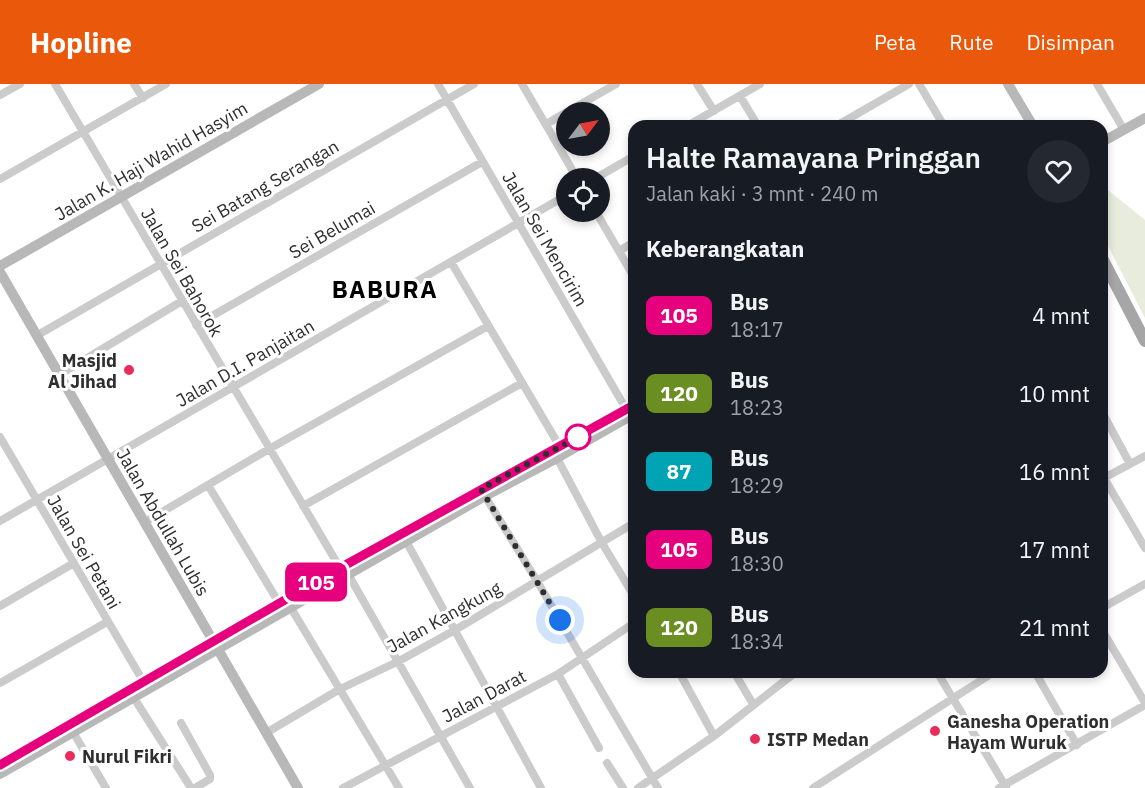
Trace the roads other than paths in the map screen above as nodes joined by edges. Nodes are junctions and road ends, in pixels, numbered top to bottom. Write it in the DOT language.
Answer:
graph roads {
  1 [pos="20,84"];
  2 [pos="55,84"];
  3 [pos="134,84"];
  4 [pos="166,84"];
  5 [pos="319,84"];
  6 [pos="438,84"];
  7 [pos="474,84"];
  8 [pos="522,84"];
  9 [pos="616,84"];
  10 [pos="697,84"];
  11 [pos="760,84"];
  12 [pos="909,84"];
  13 [pos="919,84"];
  14 [pos="1008,84"];
  15 [pos="1097,84"];
  16 [pos="0,95"];
  17 [pos="740,96"];
  18 [pos="142,98"];
  19 [pos="447,99"];
  20 [pos="714,111"];
  21 [pos="1145,118"];
  22 [pos="698,120"];
  23 [pos="754,120"];
  24 [pos="846,120"];
  25 [pos="940,120"];
  26 [pos="1029,120"];
  27 [pos="546,124"];
  28 [pos="1124,130"];
  29 [pos="83,131"];
  30 [pos="1108,139"];
  31 [pos="628,159"];
  32 [pos="483,162"];
  33 [pos="571,168"];
  34 [pos="610,170"];
  35 [pos="0,179"];
  36 [pos="121,198"];
  37 [pos="556,201"];
  38 [pos="602,222"];
  39 [pos="518,223"];
  40 [pos="628,246"];
  41 [pos="619,251"];
  42 [pos="451,262"];
  43 [pos="159,264"];
  44 [pos="0,266"];
  45 [pos="628,267"];
  46 [pos="1108,270"];
  47 [pos="0,272"];
  48 [pos="182,301"];
  49 [pos="196,325"];
  50 [pos="488,326"];
  51 [pos="36,336"];
  52 [pos="1145,341"];
  53 [pos="59,375"];
  54 [pos="522,383"];
  55 [pos="233,387"];
  56 [pos="628,406"];
  57 [pos="628,415"];
  58 [pos="1108,423"];
  59 [pos="1,441"];
  60 [pos="269,449"];
  61 [pos="560,453"];
  62 [pos="1145,456"];
  63 [pos="107,459"];
  64 [pos="1130,464"];
  65 [pos="1108,476"];
  66 [pos="208,485"];
  67 [pos="1108,487"];
  68 [pos="483,493"];
  69 [pos="37,500"];
  70 [pos="303,506"];
  71 [pos="0,521"];
  72 [pos="145,522"];
  73 [pos="628,527"];
  74 [pos="406,541"];
  75 [pos="602,543"];
  76 [pos="1145,548"];
  77 [pos="74,563"];
  78 [pos="344,573"];
  79 [pos="537,581"];
  80 [pos="1145,584"];
  81 [pos="628,586"];
  82 [pos="1108,605"];
  83 [pos="0,606"];
  84 [pos="285,607"];
  85 [pos="107,622"];
  86 [pos="628,627"];
  87 [pos="455,630"];
  88 [pos="1108,640"];
  89 [pos="215,646"];
  90 [pos="583,658"];
  91 [pos="399,661"];
  92 [pos="558,674"];
  93 [pos="682,678"];
  94 [pos="738,678"];
  95 [pos="788,678"];
  96 [pos="940,678"];
  97 [pos="985,678"];
  98 [pos="1038,678"];
  99 [pos="143,681"];
  100 [pos="0,683"];
  101 [pos="340,689"];
  102 [pos="134,698"];
  103 [pos="952,699"];
  104 [pos="753,704"];
  105 [pos="1145,704"];
  106 [pos="496,708"];
  107 [pos="181,723"];
  108 [pos="71,729"];
  109 [pos="266,733"];
  110 [pos="441,736"];
  111 [pos="714,736"];
  112 [pos="1077,746"];
  113 [pos="599,747"];
  114 [pos="607,763"];
  115 [pos="0,765"];
  116 [pos="386,765"];
  117 [pos="0,774"];
  118 [pos="653,778"];
  119 [pos="1003,787"];
  120 [pos="106,788"];
  121 [pos="193,788"];
  122 [pos="298,788"];
  123 [pos="343,788"];
  124 [pos="399,788"];
  125 [pos="470,788"];
  126 [pos="542,788"];
  127 [pos="622,788"];
  128 [pos="638,788"];
  129 [pos="658,788"];
  130 [pos="813,788"];
  1 -- 16 [label="street"];
  2 -- 29 [label="street, Jalan Sei Bahorok"];
  3 -- 18 [label="street"];
  4 -- 18 [label="street"];
  5 -- 36 [label="main road, Jalan K. Haji Wahid Hasyim"];
  6 -- 19 [label="street, Jalan Sei Mencirim"];
  7 -- 19 [label="street, Sei Batang Serangan"];
  8 -- 27 [label="street"];
  9 -- 27 [label="street"];
  10 -- 20 [label="street"];
  11 -- 17 [label="street"];
  12 -- 24 [label="street"];
  13 -- 25 [label="street"];
  14 -- 26 [label="main road"];
  15 -- 28 [label="street"];
  17 -- 20 [label="street"];
  17 -- 23 [label="street"];
  18 -- 29 [label="street"];
  19 -- 32 [label="street, Jalan Sei Mencirim"];
  19 -- 43 [label="street, Sei Batang Serangan"];
  20 -- 22 [label="street"];
  21 -- 28 [label="main road"];
  27 -- 33 [label="street"];
  28 -- 30 [label="main road"];
  29 -- 35 [label="street"];
  29 -- 36 [label="street, Jalan Sei Bahorok"];
  31 -- 34 [label="street"];
  32 -- 39 [label="street, Jalan Sei Mencirim"];
  32 -- 49 [label="street, Sei Belumai"];
  36 -- 43 [label="street, Jalan Sei Bahorok"];
  36 -- 44 [label="main road, Jalan K. Haji Wahid Hasyim"];
  37 -- 39 [label="street, Jalan D.I. Panjaitan"];
  38 -- 41 [label="street"];
  39 -- 42 [label="street, Jalan D.I. Panjaitan"];
  39 -- 56 [label="street, Jalan Sei Mencirim"];
  40 -- 41 [label="street"];
  41 -- 45 [label="street"];
  42 -- 50 [label="street"];
  42 -- 55 [label="street, Jalan D.I. Panjaitan"];
  43 -- 48 [label="street, Jalan Sei Bahorok"];
  43 -- 51 [label="street, Sei Batang Serangan"];
  46 -- 52 [label="main road"];
  47 -- 51 [label="main road, Jalan Abdullah Lubis"];
  48 -- 49 [label="street, Jalan Sei Bahorok"];
  48 -- 53 [label="street"];
  49 -- 55 [label="street, Jalan Sei Bahorok"];
  50 -- 54 [label="street"];
  50 -- 60 [label="street"];
  51 -- 53 [label="main road, Jalan Abdullah Lubis"];
  53 -- 63 [label="main road, Jalan Abdullah Lubis"];
  54 -- 61 [label="street"];
  54 -- 70 [label="street"];
  55 -- 60 [label="street, Jalan Sei Bahorok"];
  55 -- 63 [label="street, Jalan D.I. Panjaitan"];
  57 -- 61 [label="main road"];
  58 -- 64 [label="street"];
  59 -- 69 [label="street, Jalan Sei Petani"];
  60 -- 66 [label="street"];
  60 -- 70 [label="street, Jalan Sei Bahorok"];
  61 -- 68 [label="main road"];
  61 -- 75 [label="street"];
  62 -- 64 [label="street"];
  63 -- 69 [label="street, Jalan D.I. Panjaitan"];
  63 -- 72 [label="main road, Jalan Abdullah Lubis"];
  64 -- 65 [label="street"];
  66 -- 72 [label="street"];
  66 -- 84 [label="street"];
  67 -- 76 [label="street"];
  68 -- 74 [label="main road"];
  68 -- 78 [label="main road"];
  68 -- 79 [label="street"];
  69 -- 71 [label="street, Jalan D.I. Panjaitan"];
  69 -- 77 [label="street, Jalan Sei Petani"];
  70 -- 78 [label="street, Jalan Sei Bahorok"];
  72 -- 89 [label="main road, Jalan Abdullah Lubis"];
  73 -- 75 [label="street, Jalan Kangkung"];
  74 -- 78 [label="main road"];
  74 -- 87 [label="street"];
  75 -- 79 [label="street, Jalan Kangkung"];
  75 -- 81 [label="street"];
  77 -- 83 [label="street"];
  77 -- 85 [label="street, Jalan Sei Petani"];
  78 -- 84 [label="main road"];
  78 -- 91 [label="street, Jalan Sei Bahorok"];
  79 -- 87 [label="street, Jalan Kangkung"];
  79 -- 90 [label="street"];
  80 -- 82 [label="street"];
  84 -- 89 [label="main road"];
  84 -- 101 [label="street"];
  85 -- 99 [label="street, Jalan Sei Petani"];
  85 -- 100 [label="street"];
  86 -- 90 [label="street, Jalan Darat"];
  87 -- 91 [label="street, Jalan Kangkung"];
  87 -- 106 [label="street"];
  88 -- 105 [label="street"];
  89 -- 99 [label="main road"];
  89 -- 102 [label="main road"];
  89 -- 109 [label="main road, Jalan Abdullah Lubis"];
  90 -- 92 [label="street, Jalan Darat"];
  90 -- 118 [label="street"];
  91 -- 101 [label="street, Jalan Kangkung"];
  91 -- 110 [label="street, Jalan Sei Bahorok"];
  92 -- 106 [label="street, Jalan Darat"];
  92 -- 113 [label="street"];
  93 -- 111 [label="street"];
  94 -- 104 [label="street"];
  95 -- 104 [label="street"];
  96 -- 103 [label="street"];
  97 -- 103 [label="street"];
  98 -- 112 [label="street"];
  99 -- 108 [label="main road"];
  101 -- 109 [label="street, Jalan Kangkung"];
  101 -- 116 [label="street"];
  102 -- 108 [label="main road"];
  102 -- 121 [label="street"];
  103 -- 119 [label="street"];
  103 -- 130 [label="street"];
  104 -- 111 [label="street"];
  105 -- 112 [label="street"];
  106 -- 110 [label="street, Jalan Darat"];
  106 -- 126 [label="street"];
  107 -- 121 [label="street"];
  108 -- 115 [label="main road"];
  108 -- 117 [label="main road"];
  108 -- 120 [label="street"];
  109 -- 122 [label="main road, Jalan Abdullah Lubis"];
  110 -- 116 [label="street, Jalan Darat"];
  110 -- 125 [label="street, Jalan Sei Bahorok"];
  111 -- 118 [label="street"];
  112 -- 119 [label="street"];
  114 -- 127 [label="street"];
  116 -- 123 [label="street, Jalan Darat"];
  116 -- 124 [label="street"];
  118 -- 128 [label="street"];
  118 -- 129 [label="street"];
}
